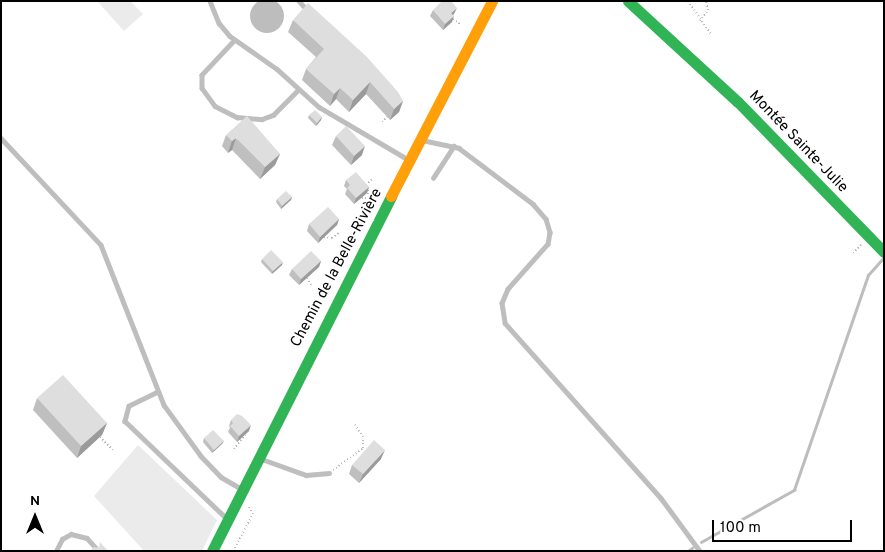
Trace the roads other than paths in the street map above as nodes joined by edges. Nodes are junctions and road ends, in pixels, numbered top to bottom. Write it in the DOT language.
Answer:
graph roads {
  1 [pos="210,1"];
  2 [pos="299,1"];
  3 [pos="492,1"];
  4 [pos="628,1"];
  5 [pos="640,1"];
  6 [pos="311,14"];
  7 [pos="235,40"];
  8 [pos="688,57"];
  9 [pos="298,90"];
  10 [pos="1,138"];
  11 [pos="421,140"];
  12 [pos="454,146"];
  13 [pos="410,161"];
  14 [pos="433,178"];
  15 [pos="882,250"];
  16 [pos="158,392"];
  17 [pos="257,457"];
  18 [pos="329,472"];
  19 [pos="239,494"];
  20 [pos="227,519"];
  21 [pos="96,548"];
  22 [pos="56,551"];
  23 [pos="212,551"];
  24 [pos="700,551"];
  1 -- 7 [label="lane"];
  2 -- 6 [label="lane"];
  3 -- 11 [label="street, Chemin de la Belle-Rivière"];
  4 -- 8 [label="street, Montée Sainte-Julie"];
  5 -- 8 [label="street, Montée Sainte-Julie"];
  7 -- 9 [label="lane"];
  7 -- 9 [label="lane"];
  8 -- 15 [label="street, Montée Sainte-Julie"];
  9 -- 13 [label="lane"];
  10 -- 16 [label="lane"];
  11 -- 12 [label="lane"];
  11 -- 13 [label="street, Chemin de la Belle-Rivière"];
  12 -- 14 [label="lane"];
  12 -- 24 [label="lane"];
  13 -- 17 [label="street, Chemin de la Belle-Rivière"];
  16 -- 19 [label="lane"];
  16 -- 20 [label="lane"];
  17 -- 18 [label="lane"];
  17 -- 19 [label="street, Chemin de la Belle-Rivière"];
  19 -- 20 [label="street, Chemin de la Belle-Rivière"];
  20 -- 23 [label="street, Chemin de la Belle-Rivière"];
  21 -- 22 [label="lane"];
}
